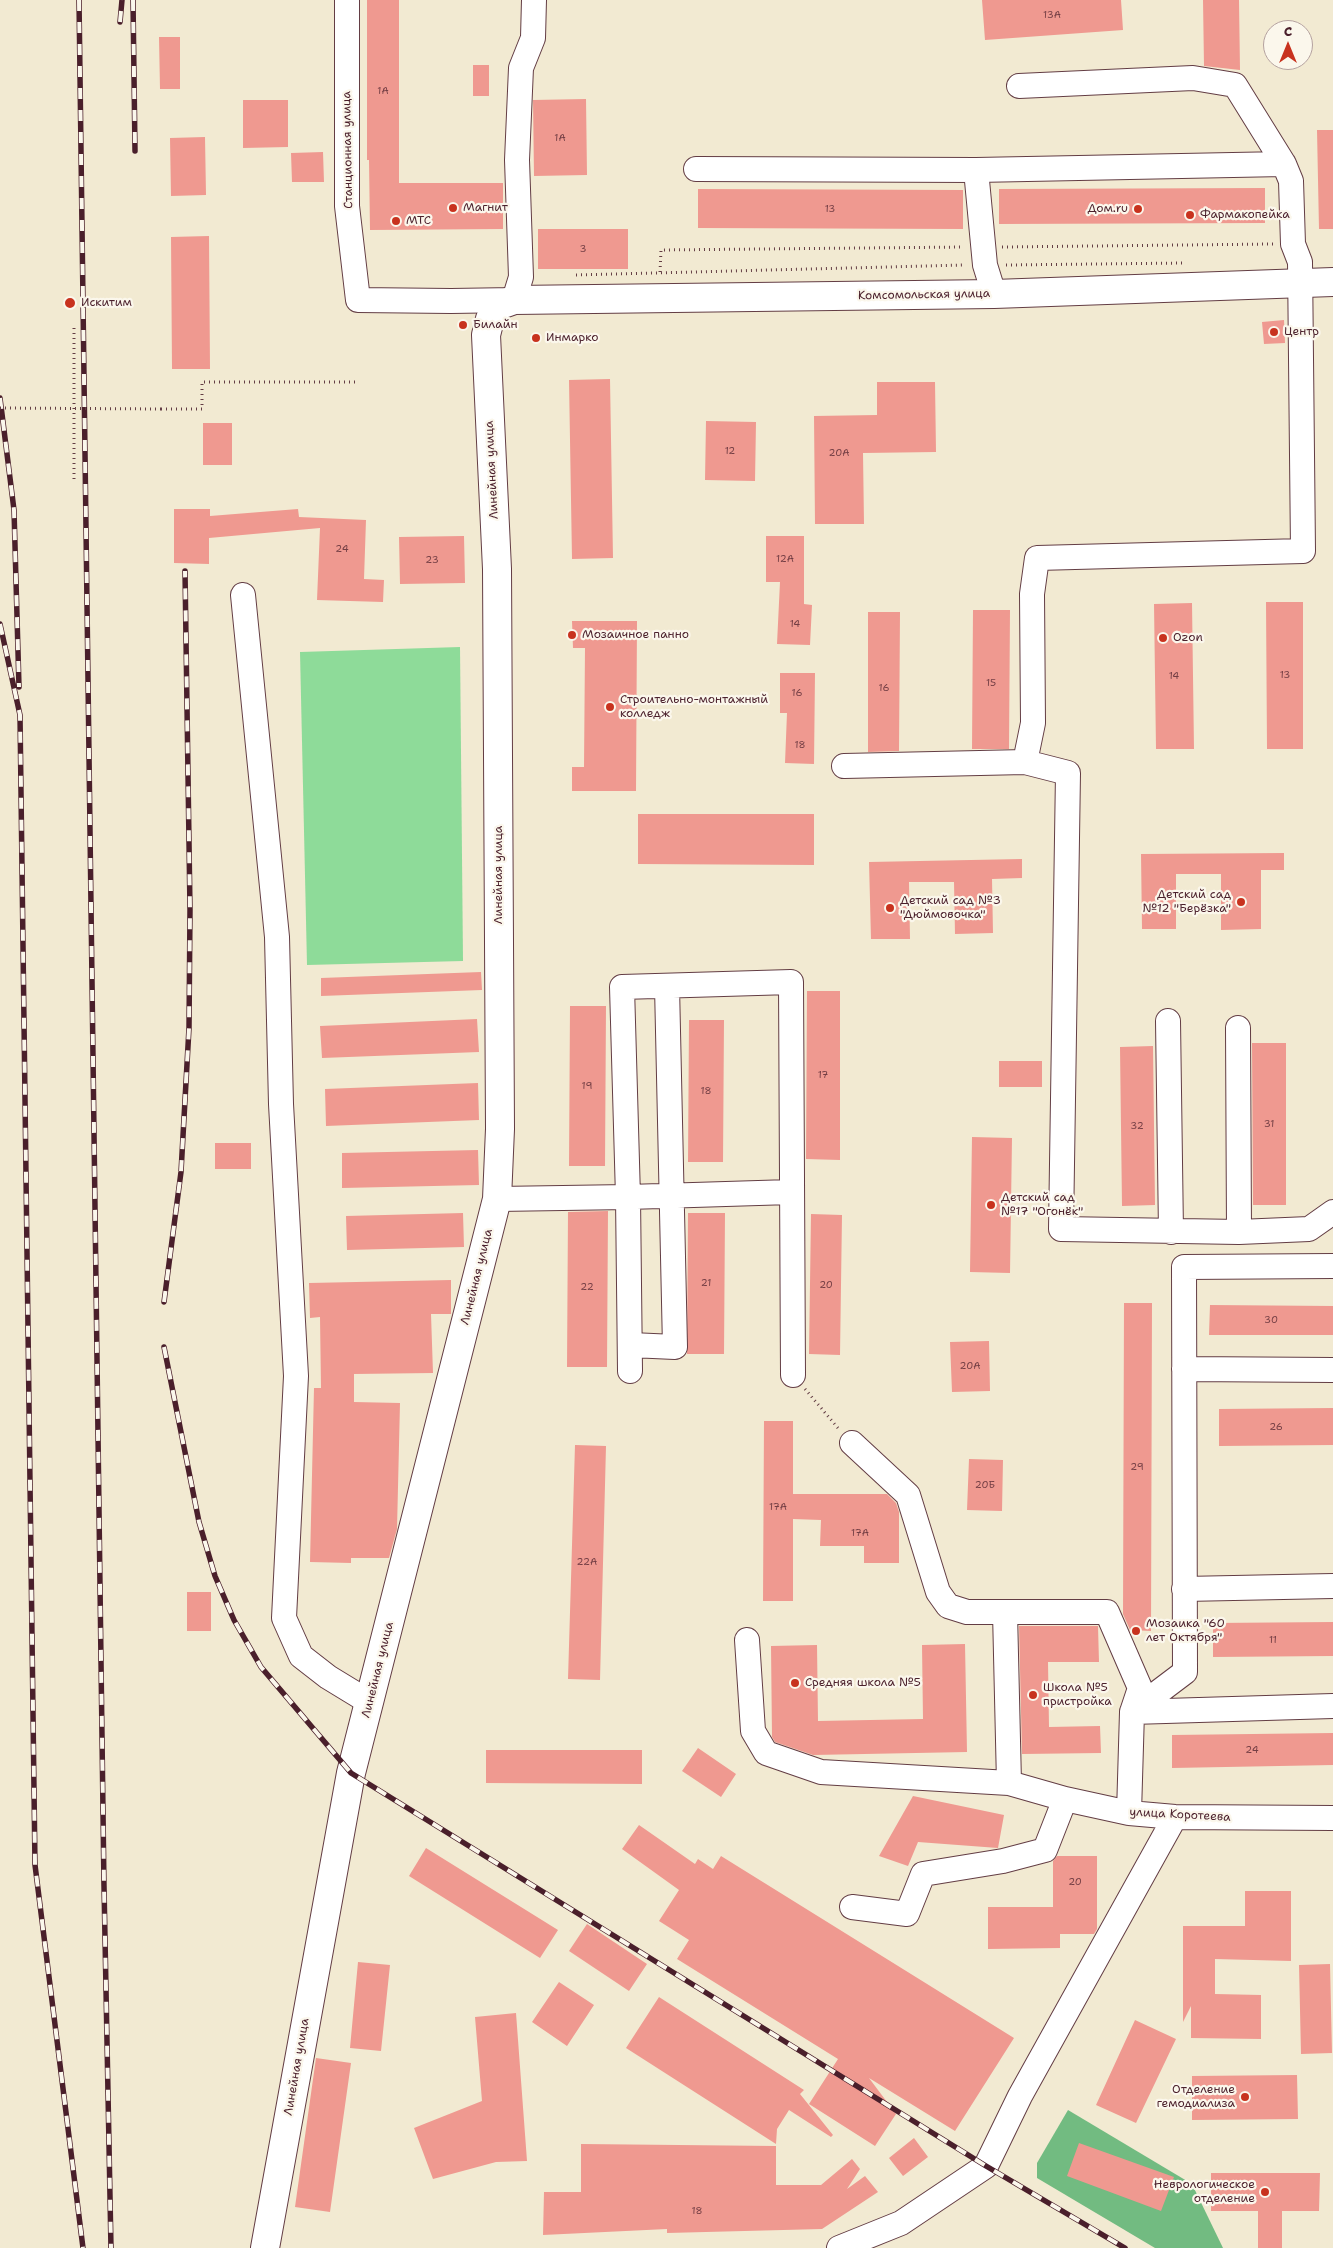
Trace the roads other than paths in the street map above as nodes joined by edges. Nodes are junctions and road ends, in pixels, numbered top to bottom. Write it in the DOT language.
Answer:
graph roads {
  1 [pos="347,0"];
  2 [pos="534,0"];
  3 [pos="1019,86"];
  4 [pos="1284,164"];
  5 [pos="696,169"];
  6 [pos="976,170"];
  7 [pos="1333,282"];
  8 [pos="1299,283"];
  9 [pos="994,294"];
  10 [pos="514,300"];
  11 [pos="243,595"];
  12 [pos="1025,762"];
  13 [pos="844,766"];
  14 [pos="666,986"];
  15 [pos="1168,1021"];
  16 [pos="1238,1028"];
  17 [pos="791,1192"];
  18 [pos="671,1195"];
  19 [pos="628,1197"];
  20 [pos="497,1200"];
  21 [pos="1333,1212"];
  22 [pos="1171,1232"];
  23 [pos="1239,1232"];
  24 [pos="1333,1266"];
  25 [pos="630,1345"];
  26 [pos="1184,1369"];
  27 [pos="1333,1370"];
  28 [pos="630,1371"];
  29 [pos="793,1375"];
  30 [pos="852,1444"];
  31 [pos="1333,1586"];
  32 [pos="1184,1589"];
  33 [pos="1005,1612"];
  34 [pos="747,1640"];
  35 [pos="369,1702"];
  36 [pos="1333,1706"];
  37 [pos="1132,1712"];
  38 [pos="1009,1783"];
  39 [pos="1065,1799"];
  40 [pos="1129,1813"];
  41 [pos="1175,1817"];
  42 [pos="1333,1818"];
  43 [pos="852,1907"];
  44 [pos="265,2248"];
  45 [pos="840,2248"];
  1 -- 10 [label="street, Станционная улица"];
  2 -- 10 [label="street"];
  3 -- 4 [label="street"];
  4 -- 6 [label="street"];
  4 -- 8 [label="street"];
  5 -- 6 [label="street"];
  6 -- 9 [label="street"];
  7 -- 8 [label="main road, Комсомольская улица"];
  8 -- 9 [label="main road, Комсомольская улица"];
  8 -- 12 [label="street"];
  9 -- 10 [label="main road, Комсомольская улица"];
  10 -- 20 [label="main road, Линейная улица"];
  11 -- 35 [label="street"];
  12 -- 13 [label="street"];
  12 -- 22 [label="street"];
  14 -- 17 [label="street"];
  14 -- 18 [label="street"];
  14 -- 19 [label="street"];
  15 -- 22 [label="street"];
  16 -- 23 [label="street"];
  17 -- 18 [label="street"];
  17 -- 29 [label="street"];
  18 -- 19 [label="street"];
  18 -- 25 [label="street"];
  19 -- 20 [label="street"];
  19 -- 25 [label="street"];
  20 -- 35 [label="main road, Линейная улица"];
  21 -- 23 [label="street"];
  22 -- 23 [label="street"];
  24 -- 26 [label="street"];
  25 -- 28 [label="street"];
  26 -- 27 [label="street"];
  26 -- 32 [label="street"];
  30 -- 33 [label="street"];
  31 -- 32 [label="street"];
  32 -- 37 [label="street"];
  33 -- 37 [label="street"];
  33 -- 38 [label="street"];
  34 -- 38 [label="street, улица Коротеева"];
  35 -- 44 [label="main road, Линейная улица"];
  36 -- 37 [label="street"];
  37 -- 40 [label="street"];
  38 -- 39 [label="street, улица Коротеева"];
  39 -- 40 [label="street, улица Коротеева"];
  39 -- 43 [label="street"];
  40 -- 41 [label="street, улица Коротеева"];
  41 -- 42 [label="street, улица Коротеева"];
  41 -- 45 [label="street"];
}
